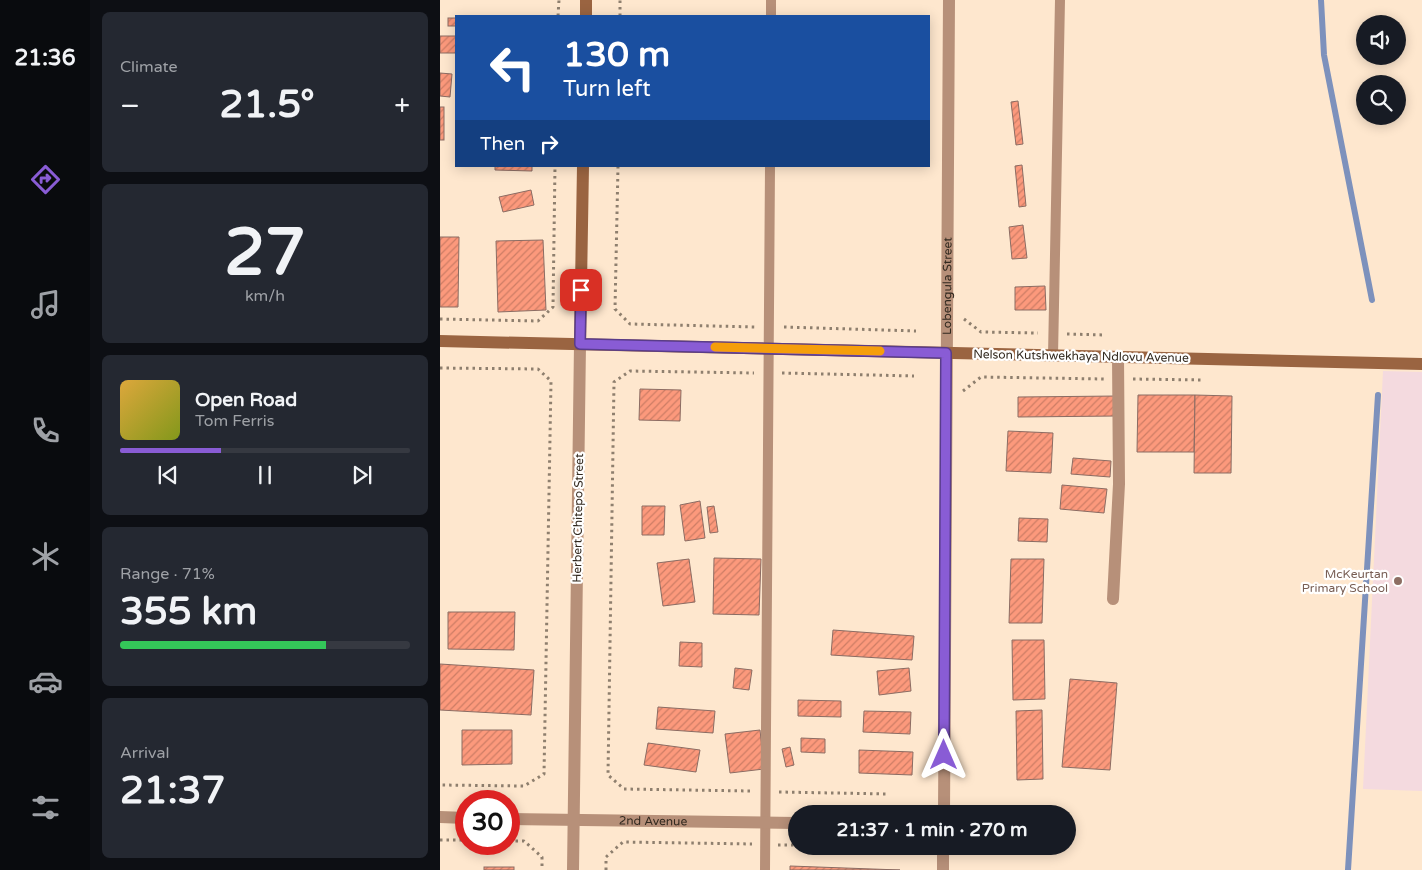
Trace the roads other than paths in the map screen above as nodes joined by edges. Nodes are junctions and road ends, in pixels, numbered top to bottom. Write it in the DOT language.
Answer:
graph roads {
  1 [pos="586,0"];
  2 [pos="771,0"];
  3 [pos="948,0"];
  4 [pos="1060,0"];
  5 [pos="586,15"];
  6 [pos="771,15"];
  7 [pos="583,167"];
  8 [pos="770,167"];
  9 [pos="440,340"];
  10 [pos="580,344"];
  11 [pos="769,348"];
  12 [pos="946,353"];
  13 [pos="1053,356"];
  14 [pos="1118,357"];
  15 [pos="1422,364"];
  16 [pos="1113,599"];
  17 [pos="944,805"];
  18 [pos="440,817"];
  19 [pos="455,818"];
  20 [pos="520,819"];
  21 [pos="574,820"];
  22 [pos="766,822"];
  23 [pos="788,823"];
  24 [pos="943,855"];
  25 [pos="573,870"];
  26 [pos="765,870"];
  27 [pos="943,870"];
  1 -- 5 [label="street"];
  2 -- 6 [label="lane"];
  3 -- 12 [label="street, Lobengula Street"];
  4 -- 13 [label="lane"];
  7 -- 10 [label="street, Herbert Chitepo Street"];
  8 -- 11 [label="lane"];
  9 -- 10 [label="street, Nelson Kutshwekhaya Ndlovu Avenue"];
  10 -- 11 [label="street, Nelson Kutshwekhaya Ndlovu Avenue"];
  10 -- 21 [label="street, Herbert Chitepo Street"];
  11 -- 12 [label="street, Nelson Kutshwekhaya Ndlovu Avenue"];
  11 -- 22 [label="lane"];
  12 -- 13 [label="street, Nelson Kutshwekhaya Ndlovu Avenue"];
  12 -- 17 [label="street, Lobengula Street"];
  13 -- 14 [label="street, Nelson Kutshwekhaya Ndlovu Avenue"];
  14 -- 15 [label="street, Nelson Kutshwekhaya Ndlovu Avenue"];
  14 -- 16 [label="street"];
  18 -- 19 [label="street"];
  20 -- 21 [label="street, 2nd Avenue"];
  21 -- 22 [label="street, 2nd Avenue"];
  21 -- 25 [label="street, Herbert Chitepo Street"];
  22 -- 23 [label="street, 2nd Avenue"];
  22 -- 26 [label="lane"];
  24 -- 27 [label="street"];
}
